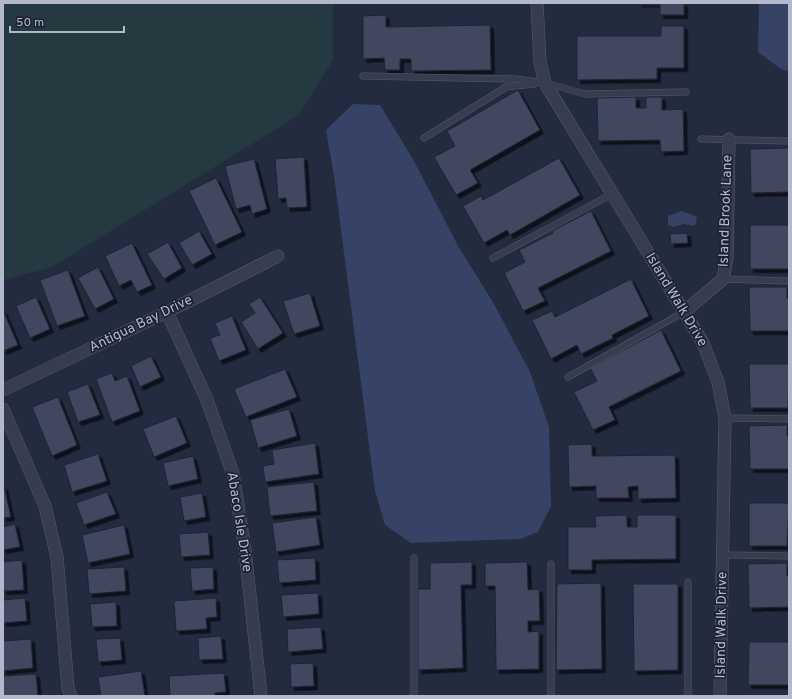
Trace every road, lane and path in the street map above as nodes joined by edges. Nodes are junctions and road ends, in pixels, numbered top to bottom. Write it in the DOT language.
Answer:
graph roads {
  1 [pos="537,3"];
  2 [pos="364,76"];
  3 [pos="545,83"];
  4 [pos="686,92"];
  5 [pos="424,138"];
  6 [pos="701,139"];
  7 [pos="729,139"];
  8 [pos="789,140"];
  9 [pos="612,194"];
  10 [pos="278,256"];
  11 [pos="492,258"];
  12 [pos="723,279"];
  13 [pos="789,281"];
  14 [pos="167,312"];
  15 [pos="684,312"];
  16 [pos="568,377"];
  17 [pos="3,390"];
  18 [pos="3,409"];
  19 [pos="725,418"];
  20 [pos="789,420"];
  21 [pos="723,555"];
  22 [pos="789,556"];
  23 [pos="414,558"];
  24 [pos="551,564"];
  25 [pos="688,582"];
  26 [pos="71,696"];
  27 [pos="261,696"];
  28 [pos="414,696"];
  29 [pos="551,696"];
  30 [pos="688,696"];
  31 [pos="720,696"];
  1 -- 3 [label="street, Island Walk Drive"];
  2 -- 3 [label="lane"];
  3 -- 4 [label="lane"];
  3 -- 5 [label="lane"];
  3 -- 9 [label="street, Island Walk Drive"];
  6 -- 7 [label="lane"];
  7 -- 8 [label="lane"];
  7 -- 12 [label="street, Island Brook Lane"];
  9 -- 11 [label="lane"];
  9 -- 15 [label="street, Island Walk Drive"];
  10 -- 14 [label="street, Antigua Bay Drive"];
  12 -- 13 [label="lane"];
  12 -- 15 [label="street, Island Brook Lane"];
  14 -- 17 [label="street, Antigua Bay Drive"];
  14 -- 27 [label="street, Abaco Isle Drive"];
  15 -- 16 [label="lane"];
  15 -- 19 [label="street, Island Walk Drive"];
  18 -- 26 [label="street"];
  19 -- 20 [label="lane"];
  19 -- 21 [label="street, Island Walk Drive"];
  21 -- 22 [label="lane"];
  21 -- 31 [label="street, Island Walk Drive"];
  23 -- 28 [label="lane"];
  24 -- 29 [label="lane"];
  25 -- 30 [label="lane"];
}
